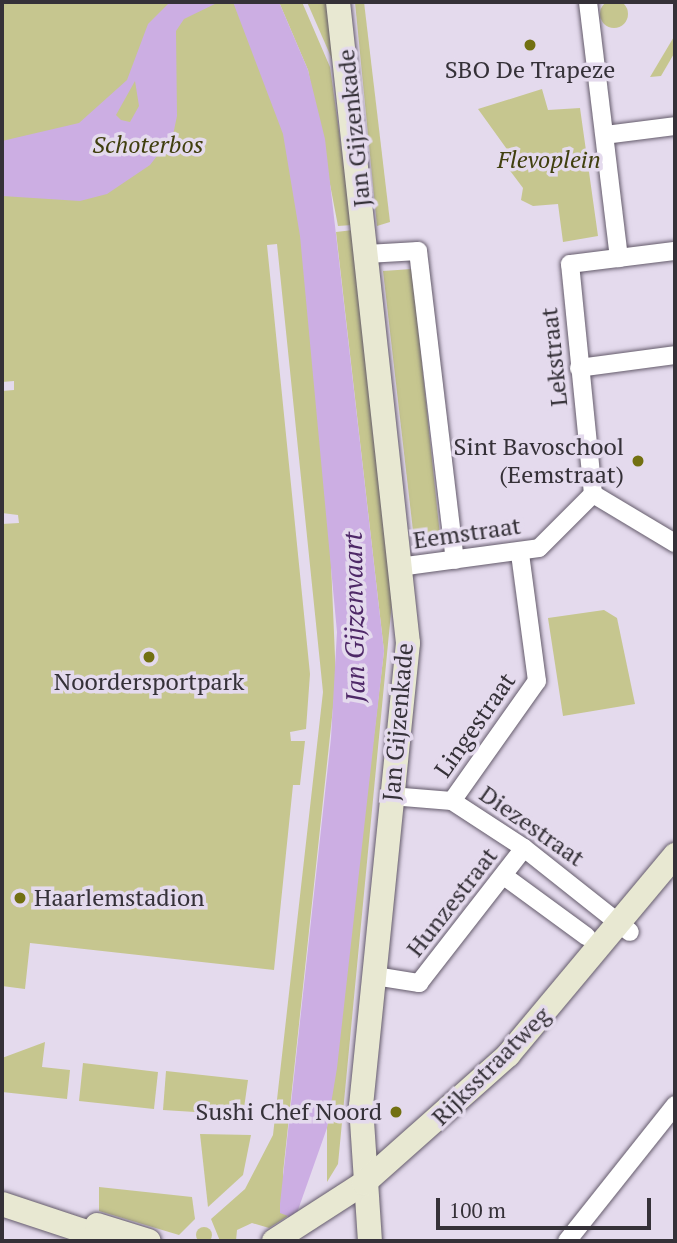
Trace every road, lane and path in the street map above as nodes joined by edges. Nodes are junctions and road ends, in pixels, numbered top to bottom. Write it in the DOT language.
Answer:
graph roads {
  1 [pos="338,2"];
  2 [pos="588,2"];
  3 [pos="675,126"];
  4 [pos="605,135"];
  5 [pos="675,251"];
  6 [pos="367,254"];
  7 [pos="619,258"];
  8 [pos="675,355"];
  9 [pos="579,368"];
  10 [pos="593,494"];
  11 [pos="675,543"];
  12 [pos="520,553"];
  13 [pos="455,561"];
  14 [pos="399,567"];
  15 [pos="391,796"];
  16 [pos="452,801"];
  17 [pos="524,848"];
  18 [pos="675,855"];
  19 [pos="675,867"];
  20 [pos="504,876"];
  21 [pos="626,928"];
  22 [pos="586,936"];
  23 [pos="375,976"];
  24 [pos="675,1105"];
  25 [pos="359,1196"];
  26 [pos="8,1212"];
  27 [pos="69,1223"];
  28 [pos="290,1236"];
  29 [pos="114,1241"];
  30 [pos="149,1241"];
  31 [pos="354,1241"];
  32 [pos="370,1241"];
  33 [pos="567,1241"];
  1 -- 6 [label="street, Jan Gijzenkade"];
  2 -- 4 [label="street"];
  3 -- 4 [label="street"];
  4 -- 7 [label="street"];
  5 -- 7 [label="street"];
  6 -- 13 [label="street"];
  6 -- 14 [label="street, Jan Gijzenkade"];
  7 -- 9 [label="street, Lekstraat"];
  8 -- 9 [label="street"];
  9 -- 10 [label="street, Lekstraat"];
  10 -- 11 [label="street"];
  10 -- 12 [label="street, Eemstraat"];
  12 -- 13 [label="street, Eemstraat"];
  12 -- 16 [label="street, Lingestraat"];
  13 -- 14 [label="street, Eemstraat"];
  14 -- 15 [label="street, Jan Gijzenkade"];
  15 -- 16 [label="street, Diezestraat"];
  15 -- 23 [label="street, Jan Gijzenkade"];
  16 -- 17 [label="street, Diezestraat"];
  17 -- 20 [label="street, Hunzestraat"];
  17 -- 21 [label="street, Diezestraat"];
  18 -- 21 [label="street, Rijksstraatweg"];
  19 -- 21 [label="street, Rijksstraatweg"];
  20 -- 22 [label="street"];
  20 -- 23 [label="street, Hunzestraat"];
  21 -- 25 [label="street, Rijksstraatweg"];
  23 -- 25 [label="street, Jan Gijzenkade"];
  24 -- 33 [label="street"];
  25 -- 28 [label="street, Rijksstraatweg"];
  25 -- 31 [label="street, Jan Gijzenkade"];
  25 -- 32 [label="street, Jan Gijzenkade"];
  26 -- 27 [label="street"];
  27 -- 29 [label="street"];
  27 -- 30 [label="street"];
}
